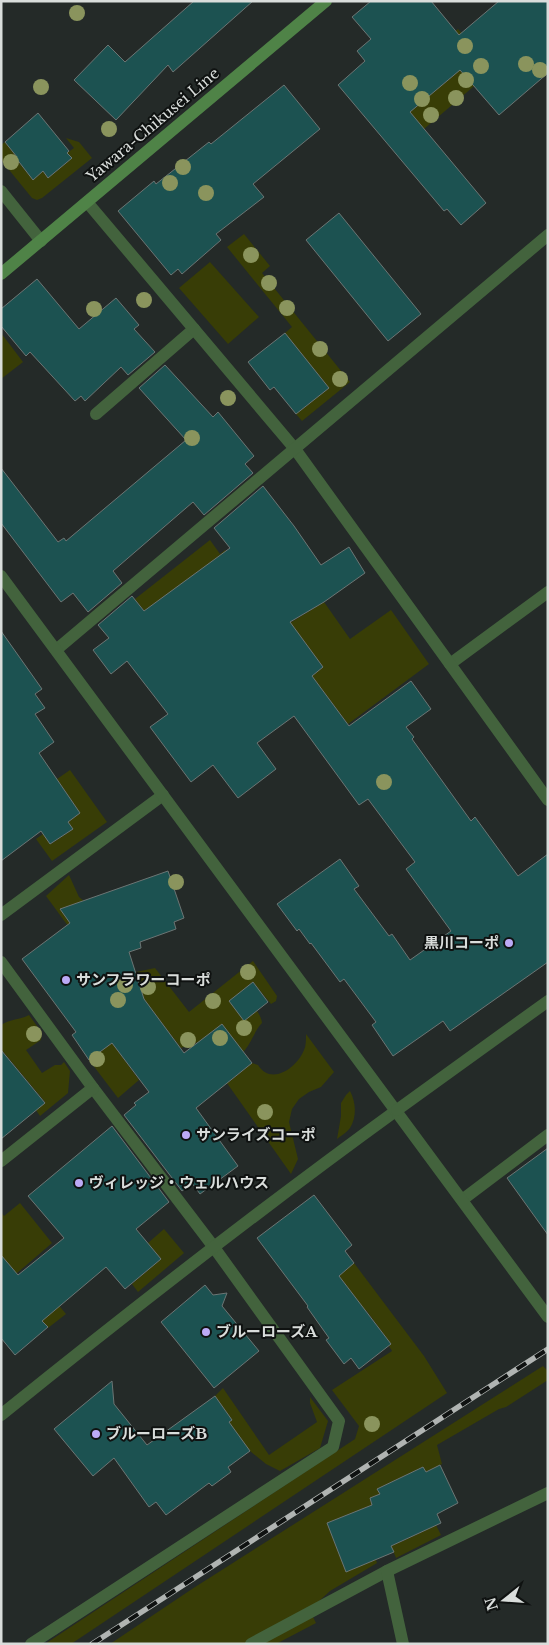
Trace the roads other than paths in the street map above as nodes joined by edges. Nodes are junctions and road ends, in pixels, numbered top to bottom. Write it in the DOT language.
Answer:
graph roads {
  1 [pos="326,1"];
  2 [pos="1,191"];
  3 [pos="87,202"];
  4 [pos="548,235"];
  5 [pos="41,241"];
  6 [pos="1,274"];
  7 [pos="194,329"];
  8 [pos="96,414"];
  9 [pos="295,449"];
  10 [pos="1,576"];
  11 [pos="548,592"];
  12 [pos="56,650"];
  13 [pos="450,664"];
  14 [pos="163,795"];
  15 [pos="548,800"];
  16 [pos="1,915"];
  17 [pos="1,962"];
  18 [pos="548,1001"];
  19 [pos="93,1088"];
  20 [pos="397,1110"];
  21 [pos="548,1135"];
  22 [pos="1,1161"];
  23 [pos="462,1200"];
  24 [pos="213,1246"];
  25 [pos="545,1308"];
  26 [pos="1,1414"];
  27 [pos="548,1493"];
  28 [pos="387,1571"];
  29 [pos="31,1644"];
  30 [pos="252,1644"];
  31 [pos="403,1644"];
  1 -- 3 [label="main road, Yawara-Chikusei Line"];
  2 -- 5 [label="street"];
  3 -- 5 [label="main road, Yawara-Chikusei Line"];
  3 -- 7 [label="street"];
  4 -- 9 [label="street"];
  5 -- 6 [label="main road, Yawara-Chikusei Line"];
  7 -- 8 [label="street"];
  7 -- 9 [label="street"];
  9 -- 12 [label="street"];
  9 -- 13 [label="street"];
  10 -- 12 [label="street"];
  11 -- 13 [label="street"];
  12 -- 14 [label="street"];
  13 -- 15 [label="street"];
  14 -- 16 [label="street"];
  14 -- 20 [label="street"];
  17 -- 19 [label="street"];
  18 -- 20 [label="street"];
  19 -- 22 [label="street"];
  19 -- 24 [label="street"];
  20 -- 23 [label="street"];
  20 -- 24 [label="street"];
  21 -- 23 [label="street"];
  23 -- 25 [label="street"];
  24 -- 26 [label="street"];
  24 -- 29 [label="street"];
  27 -- 28 [label="street"];
  28 -- 30 [label="street"];
  28 -- 31 [label="street"];
}
